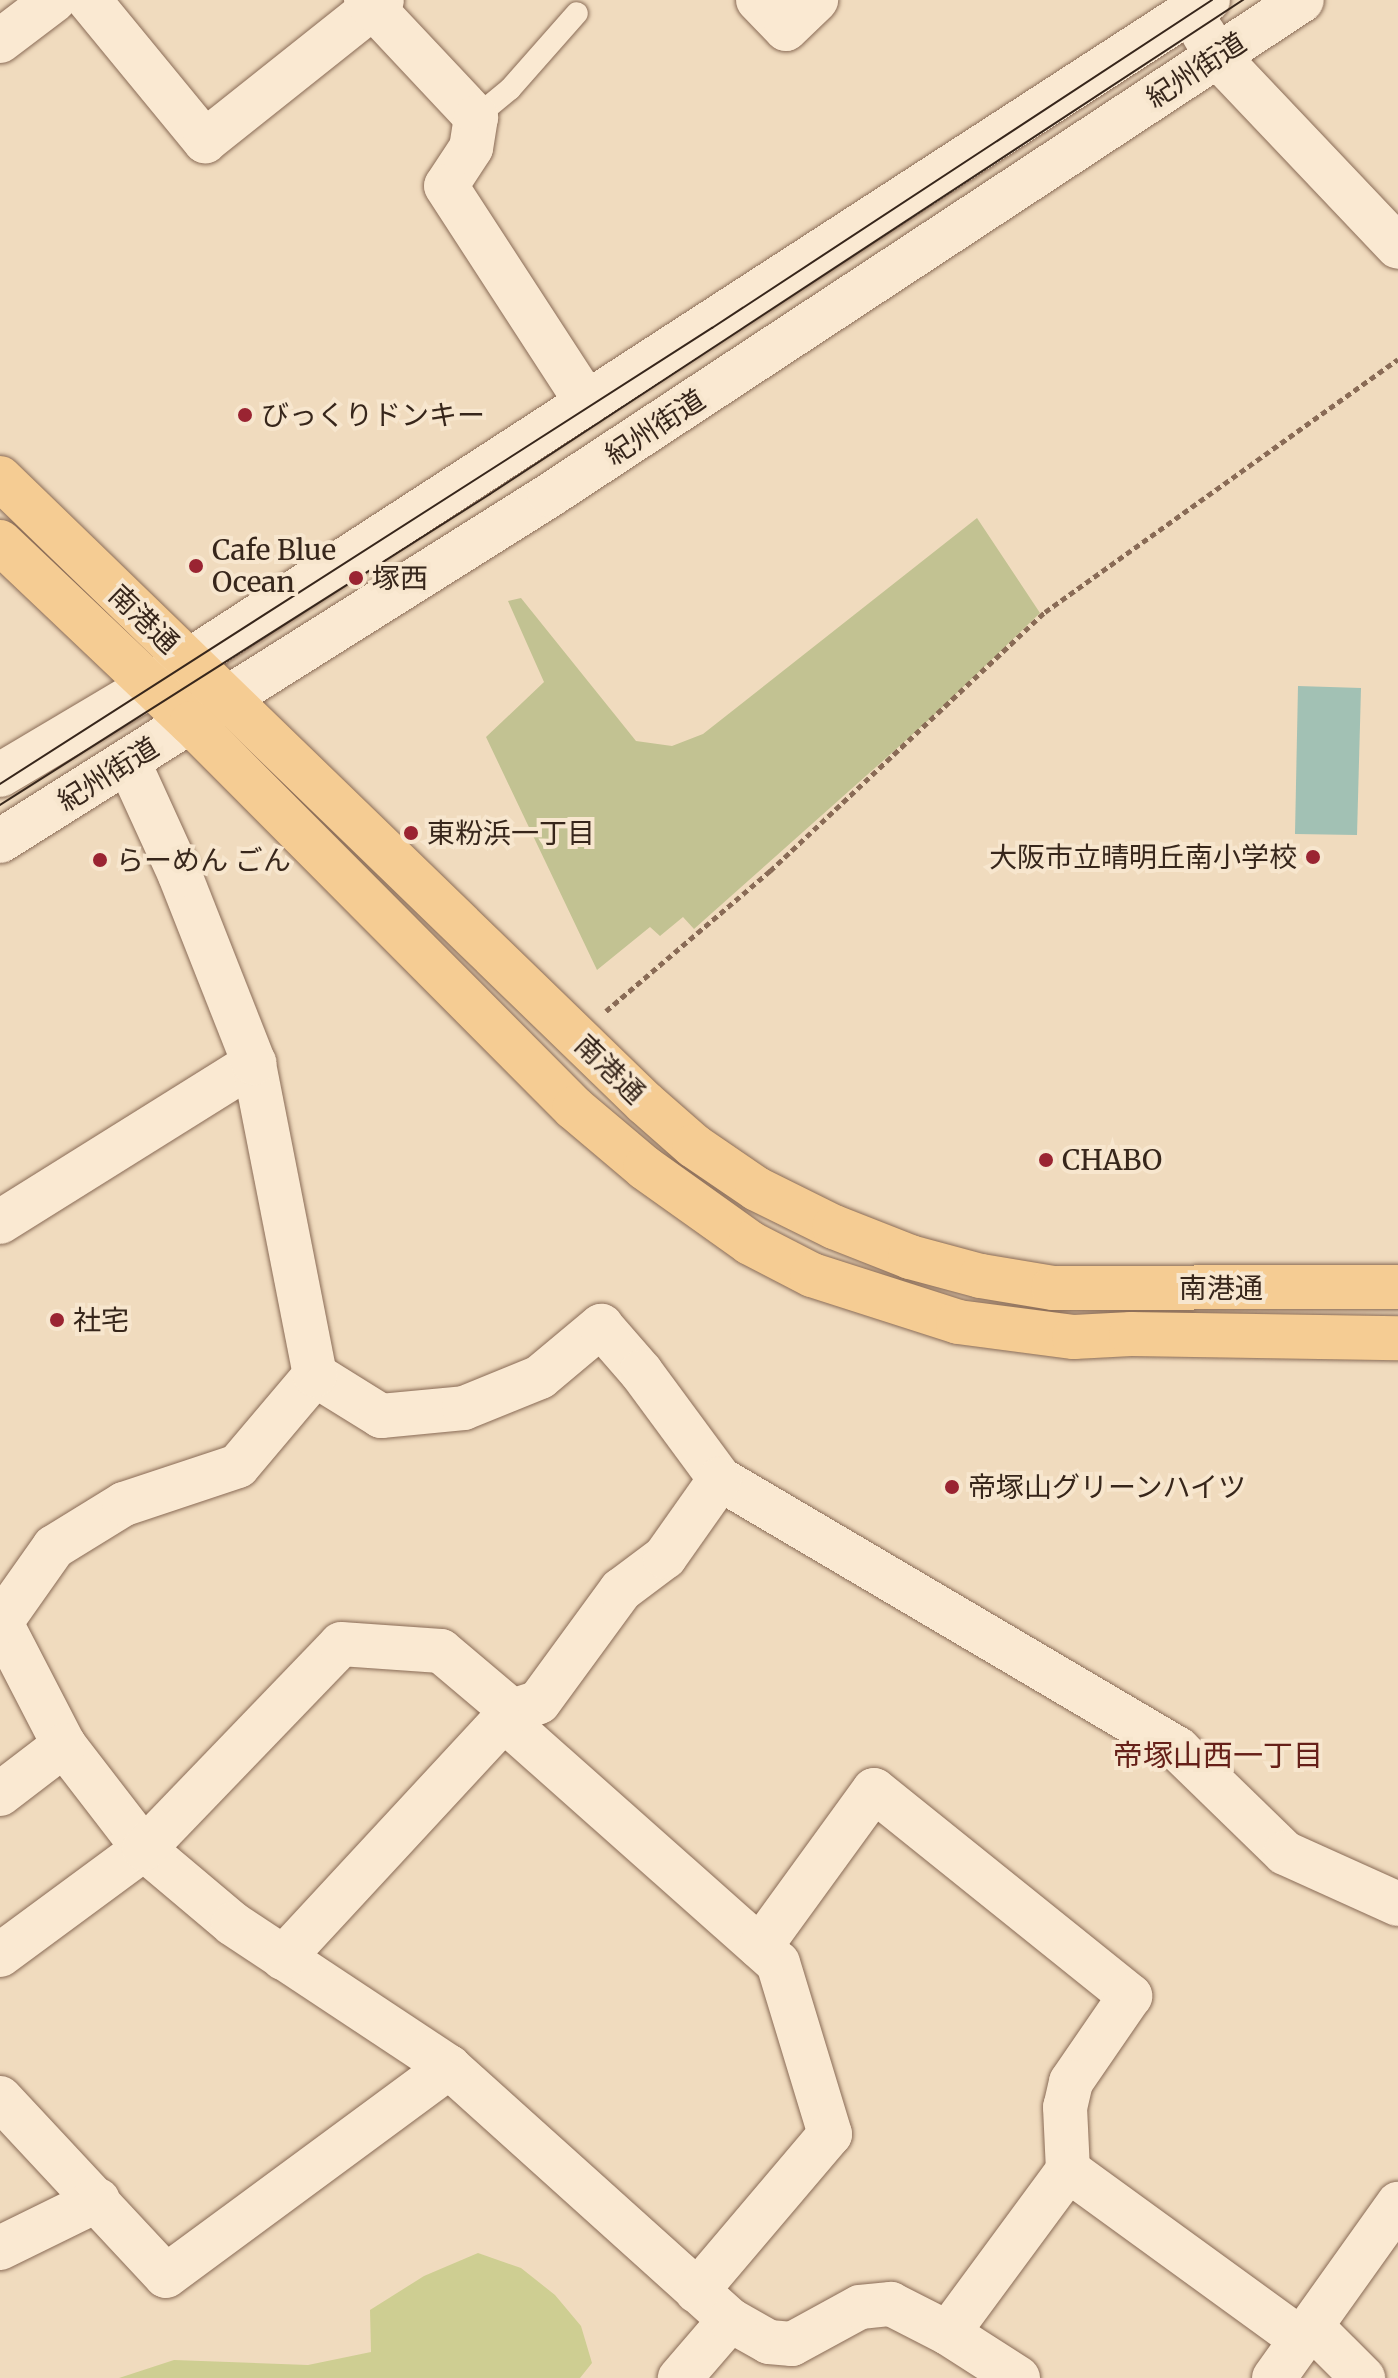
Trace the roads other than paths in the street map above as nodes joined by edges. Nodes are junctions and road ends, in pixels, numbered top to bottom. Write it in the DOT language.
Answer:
graph roads {
  1 [pos="54,0"];
  2 [pos="89,0"];
  3 [pos="758,0"];
  4 [pos="816,0"];
  5 [pos="1302,0"];
  6 [pos="374,3"];
  7 [pos="1192,4"];
  8 [pos="577,13"];
  9 [pos="0,41"];
  10 [pos="1217,56"];
  11 [pos="476,117"];
  12 [pos="1398,247"];
  13 [pos="587,403"];
  14 [pos="0,478"];
  15 [pos="0,542"];
  16 [pos="186,660"];
  17 [pos="150,686"];
  18 [pos="228,698"];
  19 [pos="191,723"];
  20 [pos="128,761"];
  21 [pos="4,766"];
  22 [pos="45,813"];
  23 [pos="0,841"];
  24 [pos="254,1063"];
  25 [pos="0,1222"];
  26 [pos="1398,1287"];
  27 [pos="1398,1338"];
  28 [pos="315,1375"];
  29 [pos="720,1479"];
  30 [pos="0,1622"];
  31 [pos="508,1716"];
  32 [pos="64,1745"];
  33 [pos="0,1794"];
  34 [pos="144,1849"];
  35 [pos="1398,1904"];
  36 [pos="760,1947"];
  37 [pos="0,1955"];
  38 [pos="283,1958"];
  39 [pos="449,2067"];
  40 [pos="0,2098"];
  41 [pos="1068,2170"];
  42 [pos="98,2200"];
  43 [pos="1398,2204"];
  44 [pos="0,2248"];
  45 [pos="697,2291"];
  46 [pos="730,2320"];
  47 [pos="948,2333"];
  48 [pos="1306,2333"];
  49 [pos="680,2378"];
  50 [pos="1018,2378"];
  51 [pos="1274,2378"];
  52 [pos="1363,2378"];
  1 -- 9 [label="street"];
  2 -- 6 [label="street"];
  3 -- 4 [label="street"];
  5 -- 10 [label="street, 紀州街道"];
  6 -- 11 [label="street"];
  7 -- 10 [label="street"];
  7 -- 13 [label="street, 紀州街道"];
  8 -- 11 [label="lane"];
  10 -- 12 [label="street"];
  10 -- 18 [label="street, 紀州街道"];
  11 -- 13 [label="street"];
  13 -- 16 [label="street, 紀州街道"];
  14 -- 16 [label="main road, 南港通"];
  15 -- 17 [label="main road, 南港通"];
  16 -- 17 [label="street, 紀州街道"];
  16 -- 18 [label="main road, 南港通"];
  17 -- 19 [label="main road, 南港通"];
  17 -- 21 [label="street, 紀州街道"];
  18 -- 19 [label="street, 紀州街道"];
  18 -- 26 [label="main road, 南港通"];
  19 -- 20 [label="street, 紀州街道"];
  19 -- 27 [label="main road, 南港通"];
  20 -- 22 [label="street, 紀州街道"];
  20 -- 24 [label="street"];
  21 -- 22 [label="street"];
  22 -- 23 [label="street, 紀州街道"];
  24 -- 25 [label="street"];
  24 -- 28 [label="street"];
  28 -- 29 [label="street"];
  28 -- 30 [label="street"];
  29 -- 31 [label="street"];
  29 -- 35 [label="street"];
  30 -- 32 [label="street"];
  31 -- 34 [label="street"];
  31 -- 36 [label="street"];
  31 -- 38 [label="street"];
  32 -- 33 [label="street"];
  32 -- 34 [label="street"];
  34 -- 37 [label="street"];
  34 -- 38 [label="street"];
  36 -- 41 [label="street"];
  36 -- 45 [label="street"];
  38 -- 39 [label="street"];
  39 -- 42 [label="street"];
  39 -- 45 [label="street"];
  40 -- 42 [label="street"];
  41 -- 47 [label="street"];
  41 -- 48 [label="street"];
  42 -- 44 [label="street"];
  43 -- 48 [label="street"];
  45 -- 46 [label="street"];
  46 -- 47 [label="street"];
  46 -- 49 [label="street"];
  47 -- 50 [label="street"];
  48 -- 51 [label="street"];
  48 -- 52 [label="street"];
}
